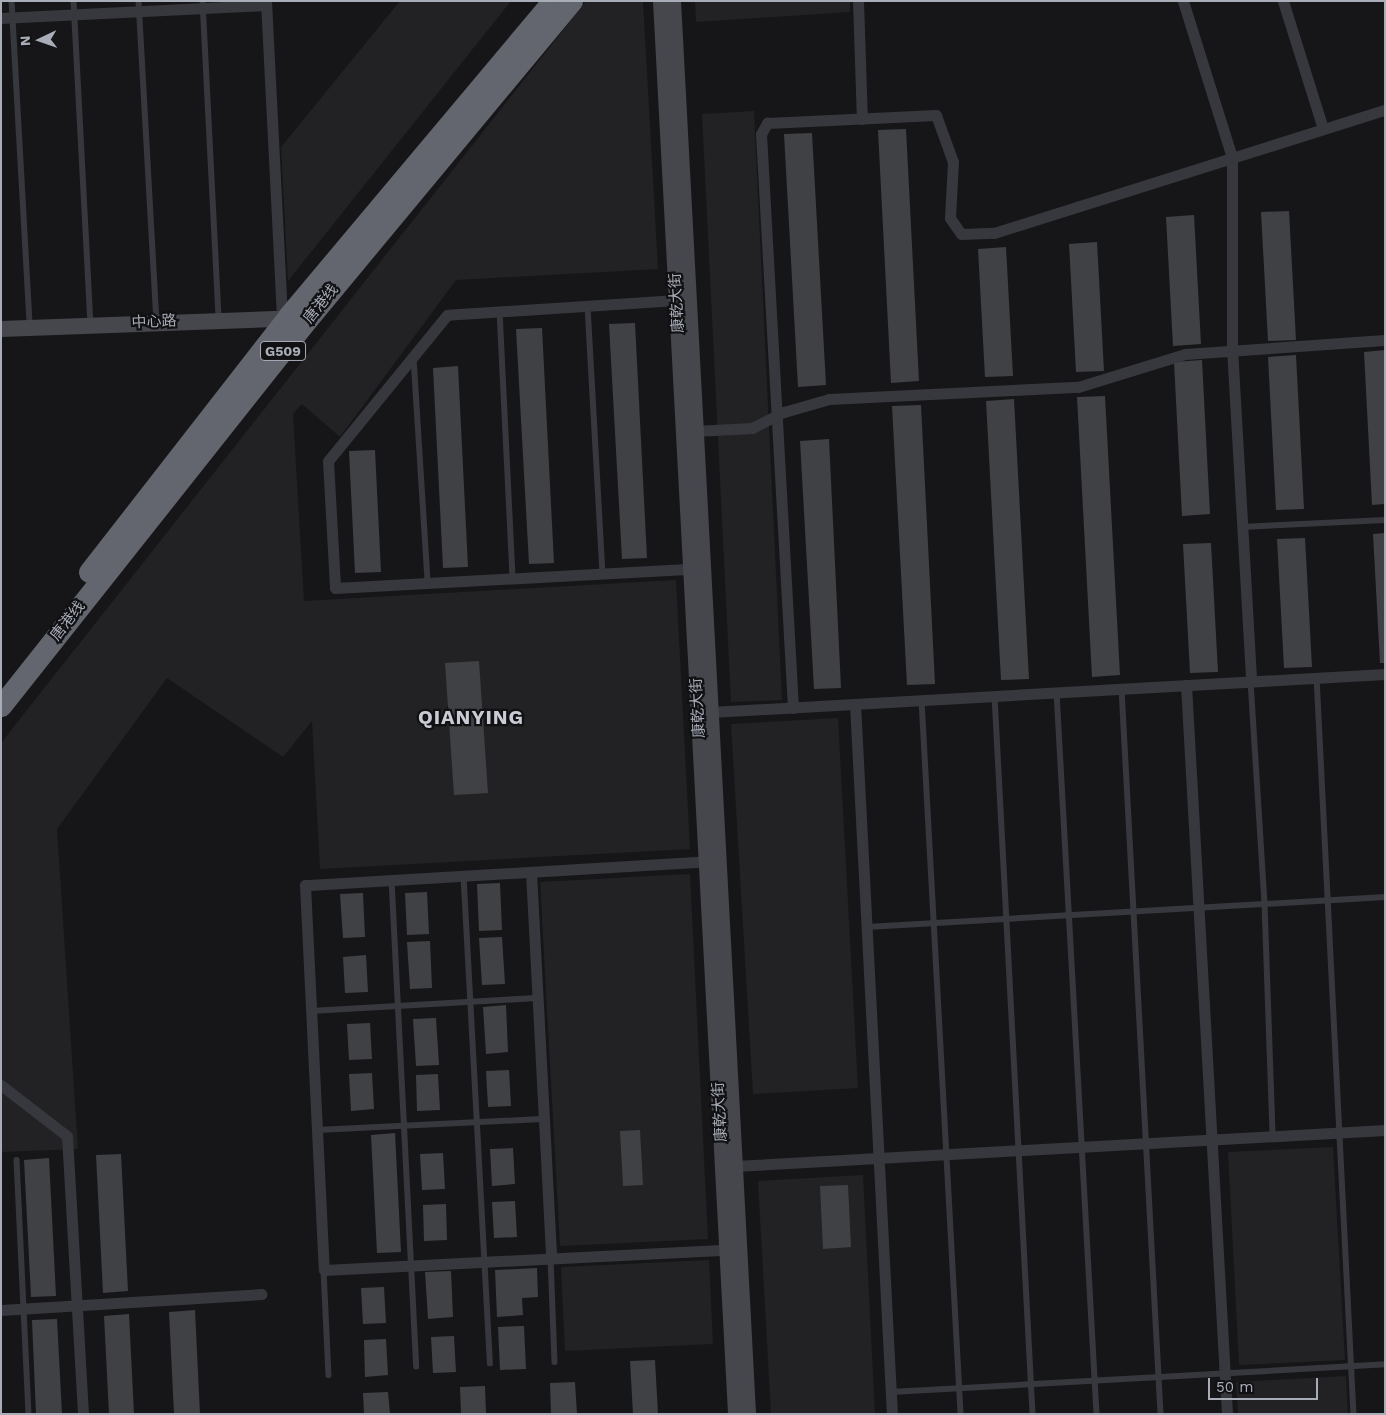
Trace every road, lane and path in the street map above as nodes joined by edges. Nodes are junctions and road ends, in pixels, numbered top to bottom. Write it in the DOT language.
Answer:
graph roads {
  1 [pos="12,1"];
  2 [pos="74,1"];
  3 [pos="552,1"];
  4 [pos="572,1"];
  5 [pos="660,1"];
  6 [pos="673,1"];
  7 [pos="858,1"];
  8 [pos="1183,1"];
  9 [pos="1283,1"];
  10 [pos="266,3"];
  11 [pos="203,5"];
  12 [pos="140,6"];
  13 [pos="75,15"];
  14 [pos="7,18"];
  15 [pos="1385,110"];
  16 [pos="862,118"];
  17 [pos="1323,129"];
  18 [pos="1232,157"];
  19 [pos="677,300"];
  20 [pos="588,306"];
  21 [pos="500,311"];
  22 [pos="292,317"];
  23 [pos="219,319"];
  24 [pos="157,322"];
  25 [pos="91,325"];
  26 [pos="30,328"];
  27 [pos="1,329"];
  28 [pos="1385,340"];
  29 [pos="1232,348"];
  30 [pos="414,355"];
  31 [pos="776,416"];
  32 [pos="695,431"];
  33 [pos="1385,520"];
  34 [pos="1242,527"];
  35 [pos="691,568"];
  36 [pos="603,573"];
  37 [pos="513,578"];
  38 [pos="428,583"];
  39 [pos="1385,674"];
  40 [pos="1317,678"];
  41 [pos="1251,681"];
  42 [pos="1,685"];
  43 [pos="1186,685"];
  44 [pos="1122,689"];
  45 [pos="1057,692"];
  46 [pos="994,696"];
  47 [pos="922,700"];
  48 [pos="855,704"];
  49 [pos="1,706"];
  50 [pos="793,708"];
  51 [pos="711,712"];
  52 [pos="713,861"];
  53 [pos="531,872"];
  54 [pos="464,876"];
  55 [pos="392,880"];
  56 [pos="1385,897"];
  57 [pos="1328,900"];
  58 [pos="1265,904"];
  59 [pos="1199,908"];
  60 [pos="1134,912"];
  61 [pos="1070,915"];
  62 [pos="1006,919"];
  63 [pos="934,923"];
  64 [pos="867,927"];
  65 [pos="537,998"];
  66 [pos="470,1002"];
  67 [pos="398,1006"];
  68 [pos="311,1011"];
  69 [pos="1,1085"];
  70 [pos="544,1119"];
  71 [pos="477,1122"];
  72 [pos="404,1126"];
  73 [pos="317,1130"];
  74 [pos="1385,1130"];
  75 [pos="1338,1133"];
  76 [pos="1273,1136"];
  77 [pos="1212,1139"];
  78 [pos="1146,1143"];
  79 [pos="1082,1146"];
  80 [pos="1019,1150"];
  81 [pos="947,1154"];
  82 [pos="879,1158"];
  83 [pos="17,1160"];
  84 [pos="735,1166"];
  85 [pos="733,1249"];
  86 [pos="551,1258"];
  87 [pos="484,1262"];
  88 [pos="412,1266"];
  89 [pos="324,1270"];
  90 [pos="262,1294"];
  91 [pos="77,1306"];
  92 [pos="24,1309"];
  93 [pos="1,1310"];
  94 [pos="490,1362"];
  95 [pos="555,1362"];
  96 [pos="1385,1364"];
  97 [pos="417,1366"];
  98 [pos="1351,1366"];
  99 [pos="1225,1373"];
  100 [pos="329,1375"];
  101 [pos="1159,1377"];
  102 [pos="1095,1380"];
  103 [pos="1031,1384"];
  104 [pos="959,1388"];
  105 [pos="891,1392"];
  106 [pos="29,1414"];
  107 [pos="83,1414"];
  108 [pos="736,1414"];
  109 [pos="748,1414"];
  110 [pos="892,1414"];
  111 [pos="961,1414"];
  112 [pos="1033,1414"];
  113 [pos="1097,1414"];
  114 [pos="1161,1414"];
  115 [pos="1227,1414"];
  116 [pos="1354,1414"];
  1 -- 14 [label="lane"];
  2 -- 13 [label="lane"];
  3 -- 22 [label="highway, 唐港线 / G509"];
  4 -- 22 [label="highway, 唐港线 / G509"];
  5 -- 19 [label="street, 康乾大街"];
  6 -- 32 [label="street, 康乾大街"];
  7 -- 16 [label="street"];
  8 -- 18 [label="street"];
  9 -- 17 [label="street"];
  10 -- 11 [label="street"];
  10 -- 22 [label="street"];
  11 -- 12 [label="street"];
  11 -- 23 [label="lane"];
  12 -- 13 [label="street"];
  12 -- 24 [label="lane"];
  13 -- 14 [label="street"];
  13 -- 25 [label="lane"];
  14 -- 26 [label="lane"];
  15 -- 17 [label="street"];
  16 -- 18 [label="street"];
  16 -- 31 [label="street"];
  17 -- 18 [label="street"];
  18 -- 29 [label="street"];
  19 -- 20 [label="street"];
  19 -- 35 [label="street, 康乾大街"];
  20 -- 21 [label="street"];
  20 -- 36 [label="lane"];
  21 -- 30 [label="street"];
  21 -- 37 [label="lane"];
  22 -- 23 [label="street, 中心路"];
  22 -- 42 [label="highway, 唐港线 / G509"];
  22 -- 49 [label="highway, 唐港线 / G509"];
  23 -- 24 [label="street, 中心路"];
  24 -- 25 [label="street, 中心路"];
  25 -- 26 [label="street, 中心路"];
  26 -- 27 [label="street, 中心路"];
  28 -- 29 [label="street"];
  29 -- 31 [label="street"];
  29 -- 34 [label="street"];
  30 -- 38 [label="lane"];
  30 -- 38 [label="street"];
  31 -- 32 [label="street"];
  31 -- 50 [label="street"];
  32 -- 51 [label="street, 康乾大街"];
  33 -- 34 [label="lane"];
  34 -- 41 [label="street"];
  35 -- 36 [label="street"];
  35 -- 52 [label="street, 康乾大街"];
  36 -- 37 [label="street"];
  37 -- 38 [label="street"];
  39 -- 40 [label="street"];
  40 -- 41 [label="street"];
  40 -- 57 [label="lane"];
  41 -- 43 [label="street"];
  41 -- 58 [label="lane"];
  43 -- 44 [label="street"];
  43 -- 59 [label="street"];
  44 -- 45 [label="street"];
  44 -- 60 [label="lane"];
  45 -- 46 [label="street"];
  45 -- 61 [label="lane"];
  46 -- 47 [label="street"];
  46 -- 62 [label="lane"];
  47 -- 48 [label="street"];
  47 -- 63 [label="lane"];
  48 -- 50 [label="street"];
  48 -- 64 [label="street"];
  50 -- 51 [label="street"];
  51 -- 52 [label="street, 康乾大街"];
  52 -- 53 [label="street"];
  52 -- 84 [label="street, 康乾大街"];
  52 -- 85 [label="street, 康乾大街"];
  53 -- 54 [label="street"];
  53 -- 65 [label="street"];
  54 -- 55 [label="street"];
  54 -- 66 [label="lane"];
  55 -- 67 [label="lane"];
  55 -- 68 [label="street"];
  56 -- 57 [label="lane"];
  57 -- 58 [label="lane"];
  57 -- 75 [label="lane"];
  58 -- 59 [label="lane"];
  58 -- 76 [label="lane"];
  59 -- 60 [label="lane"];
  59 -- 77 [label="street"];
  60 -- 61 [label="lane"];
  60 -- 78 [label="lane"];
  61 -- 62 [label="lane"];
  61 -- 79 [label="lane"];
  62 -- 63 [label="lane"];
  62 -- 80 [label="lane"];
  63 -- 64 [label="lane"];
  63 -- 81 [label="lane"];
  64 -- 82 [label="street"];
  65 -- 66 [label="lane"];
  65 -- 70 [label="street"];
  66 -- 67 [label="lane"];
  66 -- 71 [label="lane"];
  67 -- 68 [label="lane"];
  67 -- 72 [label="lane"];
  68 -- 73 [label="street"];
  69 -- 91 [label="street"];
  70 -- 71 [label="lane"];
  70 -- 86 [label="street"];
  71 -- 72 [label="lane"];
  71 -- 87 [label="lane"];
  72 -- 73 [label="lane"];
  72 -- 88 [label="lane"];
  73 -- 89 [label="street"];
  74 -- 75 [label="street"];
  75 -- 76 [label="street"];
  75 -- 98 [label="lane"];
  76 -- 77 [label="street"];
  77 -- 78 [label="street"];
  77 -- 99 [label="street"];
  78 -- 79 [label="street"];
  78 -- 101 [label="lane"];
  79 -- 80 [label="street"];
  79 -- 102 [label="lane"];
  80 -- 81 [label="street"];
  80 -- 103 [label="lane"];
  81 -- 82 [label="street"];
  81 -- 104 [label="lane"];
  82 -- 84 [label="street"];
  82 -- 105 [label="street"];
  83 -- 92 [label="lane"];
  84 -- 85 [label="street, 康乾大街"];
  85 -- 86 [label="street"];
  85 -- 108 [label="street, 康乾大街"];
  85 -- 109 [label="street, 康乾大街"];
  86 -- 87 [label="street"];
  86 -- 95 [label="lane"];
  87 -- 88 [label="street"];
  87 -- 94 [label="lane"];
  88 -- 89 [label="street"];
  88 -- 97 [label="lane"];
  89 -- 100 [label="lane"];
  90 -- 91 [label="street"];
  91 -- 92 [label="street"];
  91 -- 107 [label="street"];
  92 -- 93 [label="street"];
  92 -- 106 [label="lane"];
  96 -- 98 [label="lane"];
  98 -- 99 [label="lane"];
  98 -- 116 [label="lane"];
  99 -- 101 [label="lane"];
  99 -- 115 [label="street"];
  101 -- 102 [label="lane"];
  101 -- 114 [label="lane"];
  102 -- 103 [label="lane"];
  102 -- 113 [label="lane"];
  103 -- 104 [label="lane"];
  103 -- 112 [label="lane"];
  104 -- 105 [label="lane"];
  104 -- 111 [label="lane"];
  105 -- 110 [label="street"];
}
